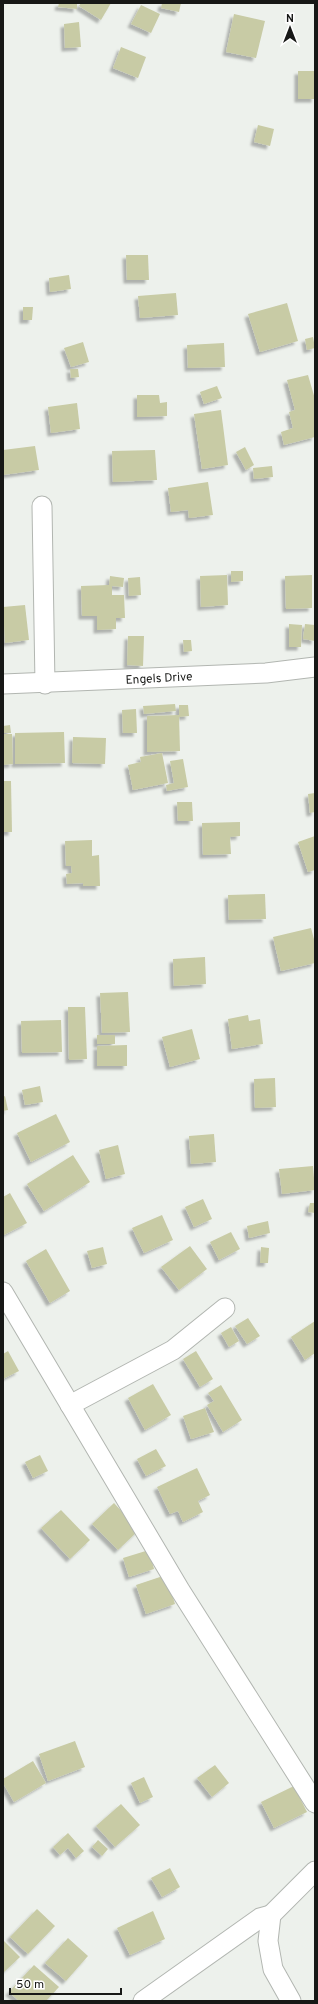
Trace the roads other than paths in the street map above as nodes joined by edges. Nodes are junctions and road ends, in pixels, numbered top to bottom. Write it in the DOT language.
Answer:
graph roads {
  1 [pos="42,506"];
  2 [pos="315,667"];
  3 [pos="3,684"];
  4 [pos="45,684"];
  5 [pos="3,1292"];
  6 [pos="225,1308"];
  7 [pos="70,1405"];
  8 [pos="315,1803"];
  9 [pos="315,1871"];
  10 [pos="271,1915"];
  11 [pos="143,2001"];
  12 [pos="291,2001"];
  1 -- 4 [label="street"];
  2 -- 4 [label="street, Engels Drive"];
  3 -- 4 [label="street, Engels Drive"];
  5 -- 7 [label="street"];
  6 -- 7 [label="street"];
  7 -- 8 [label="street"];
  9 -- 10 [label="street"];
  10 -- 11 [label="street"];
  10 -- 12 [label="street"];
}
